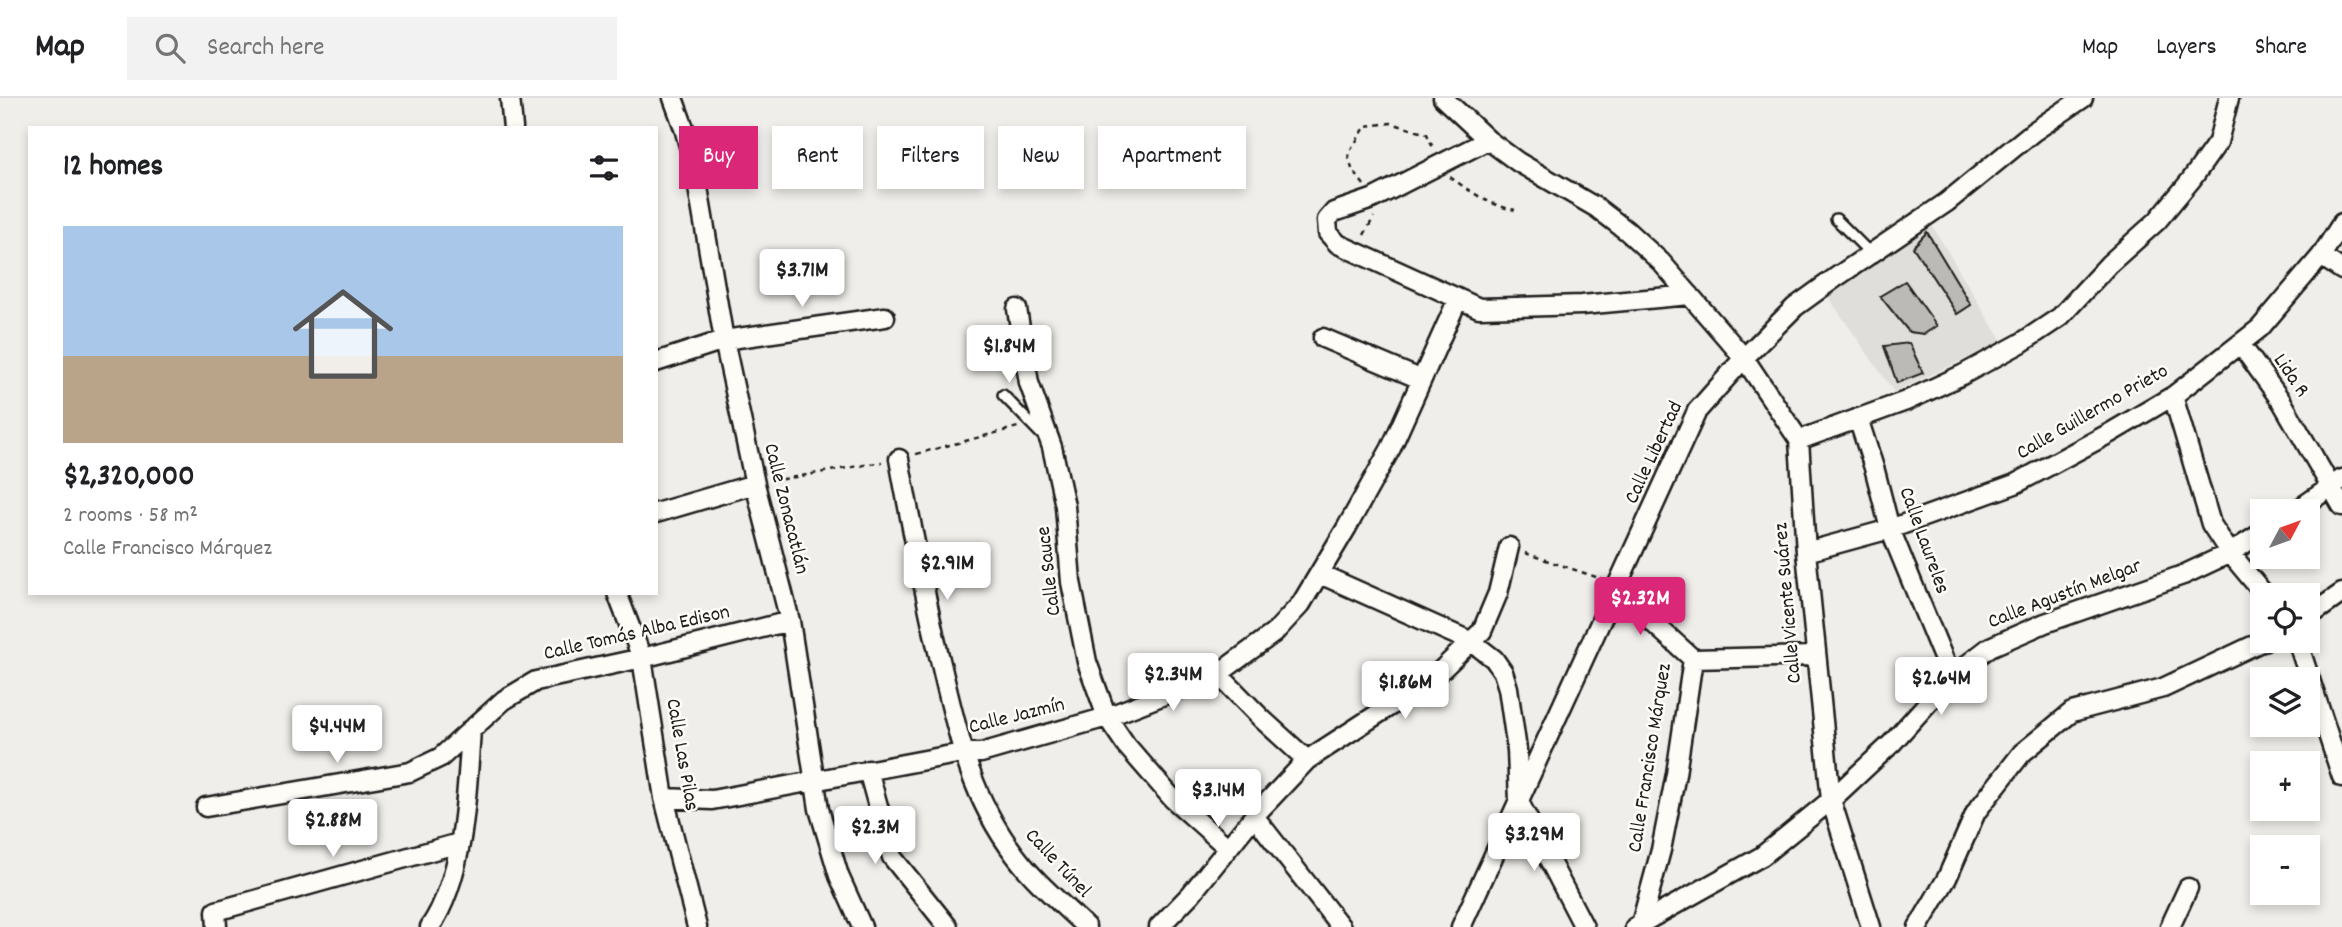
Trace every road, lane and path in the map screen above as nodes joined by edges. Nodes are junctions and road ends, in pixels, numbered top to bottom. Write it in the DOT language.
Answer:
graph roads {
  1 [pos="510,98"];
  2 [pos="673,98"];
  3 [pos="1443,98"];
  4 [pos="2083,98"];
  5 [pos="2229,98"];
  6 [pos="513,126"];
  7 [pos="1488,140"];
  8 [pos="1836,219"];
  9 [pos="2342,223"];
  10 [pos="1871,254"];
  11 [pos="2321,256"];
  12 [pos="2342,270"];
  13 [pos="1458,299"];
  14 [pos="1694,299"];
  15 [pos="1017,309"];
  16 [pos="885,317"];
  17 [pos="1323,338"];
  18 [pos="724,340"];
  19 [pos="2241,345"];
  20 [pos="1744,358"];
  21 [pos="658,361"];
  22 [pos="1420,379"];
  23 [pos="1003,395"];
  24 [pos="2173,396"];
  25 [pos="1858,418"];
  26 [pos="1799,439"];
  27 [pos="1052,447"];
  28 [pos="898,459"];
  29 [pos="755,484"];
  30 [pos="2337,484"];
  31 [pos="2314,499"];
  32 [pos="2342,506"];
  33 [pos="658,512"];
  34 [pos="1890,530"];
  35 [pos="2250,540"];
  36 [pos="1509,547"];
  37 [pos="1807,552"];
  38 [pos="2230,553"];
  39 [pos="1320,574"];
  40 [pos="2255,583"];
  41 [pos="1619,584"];
  42 [pos="2342,593"];
  43 [pos="618,595"];
  44 [pos="2320,609"];
  45 [pos="790,621"];
  46 [pos="1472,642"];
  47 [pos="2250,647"];
  48 [pos="2301,653"];
  49 [pos="1816,656"];
  50 [pos="642,658"];
  51 [pos="1693,659"];
  52 [pos="1218,674"];
  53 [pos="1951,677"];
  54 [pos="1107,717"];
  55 [pos="471,729"];
  56 [pos="962,753"];
  57 [pos="1307,760"];
  58 [pos="868,770"];
  59 [pos="2342,777"];
  60 [pos="813,782"];
  61 [pos="664,797"];
  62 [pos="1831,800"];
  63 [pos="1519,802"];
  64 [pos="206,807"];
  65 [pos="1254,816"];
  66 [pos="459,843"];
  67 [pos="1228,848"];
  68 [pos="2188,888"];
  69 [pos="1638,925"];
  70 [pos="217,927"];
  71 [pos="430,927"];
  72 [pos="697,927"];
  73 [pos="862,927"];
  74 [pos="948,927"];
  75 [pos="1086,927"];
  76 [pos="1159,927"];
  77 [pos="1341,927"];
  78 [pos="1461,927"];
  79 [pos="1584,927"];
  80 [pos="1871,927"];
  81 [pos="1918,927"];
  82 [pos="2170,927"];
  1 -- 6 [label="street"];
  2 -- 18 [label="street, Calle Zonacatlán"];
  3 -- 7 [label="street"];
  4 -- 10 [label="street, Calle Libertad"];
  5 -- 25 [label="street"];
  7 -- 13 [label="street"];
  7 -- 14 [label="street"];
  8 -- 10 [label="lane"];
  9 -- 11 [label="street, Calle Guillermo Prieto"];
  10 -- 20 [label="street, Calle Libertad"];
  11 -- 12 [label="street"];
  11 -- 19 [label="street, Calle Guillermo Prieto"];
  13 -- 14 [label="street"];
  13 -- 22 [label="street, Calle Jazmín"];
  14 -- 20 [label="street"];
  15 -- 27 [label="street, Calle Sauce"];
  16 -- 18 [label="street"];
  17 -- 22 [label="street"];
  18 -- 21 [label="street"];
  18 -- 29 [label="street, Calle Zonacatlán"];
  19 -- 24 [label="street, Calle Guillermo Prieto"];
  19 -- 30 [label="street, Lida R"];
  20 -- 26 [label="street"];
  20 -- 41 [label="street, Calle Libertad"];
  22 -- 39 [label="street, Calle Jazmín"];
  23 -- 27 [label="lane"];
  24 -- 34 [label="street, Calle Guillermo Prieto"];
  24 -- 38 [label="street"];
  25 -- 26 [label="street"];
  25 -- 34 [label="street, Calle Laureles"];
  26 -- 37 [label="street, Calle Vicente Suárez"];
  27 -- 54 [label="street, Calle Sauce"];
  28 -- 56 [label="street, Calle Túnel"];
  29 -- 33 [label="street"];
  29 -- 45 [label="street, Calle Zonacatlán"];
  30 -- 31 [label="street"];
  30 -- 32 [label="street, Lida R"];
  34 -- 37 [label="street, Calle Guillermo Prieto"];
  34 -- 53 [label="street, Calle Laureles"];
  35 -- 38 [label="street, Calle Agustín Melgar"];
  36 -- 41 [label="path"];
  36 -- 46 [label="street"];
  37 -- 49 [label="street, Calle Vicente Suárez"];
  38 -- 40 [label="street"];
  38 -- 53 [label="street, Calle Agustín Melgar"];
  39 -- 46 [label="street"];
  39 -- 52 [label="street, Calle Jazmín"];
  41 -- 51 [label="street, Calle Francisco Márquez"];
  41 -- 63 [label="street, Calle Libertad"];
  42 -- 44 [label="street"];
  43 -- 50 [label="street, Calle Las Pilas"];
  45 -- 50 [label="street, Calle Tomás Alba Edison"];
  45 -- 60 [label="street, Calle Zonacatlán"];
  46 -- 57 [label="street"];
  46 -- 63 [label="street"];
  47 -- 81 [label="street"];
  48 -- 59 [label="street"];
  49 -- 51 [label="street"];
  49 -- 62 [label="street, Calle Vicente Suárez"];
  50 -- 55 [label="street, Calle Tomás Alba Edison"];
  50 -- 61 [label="street, Calle Las Pilas"];
  51 -- 69 [label="street, Calle Francisco Márquez"];
  52 -- 54 [label="street, Calle Jazmín"];
  52 -- 57 [label="street"];
  53 -- 62 [label="street, Calle Agustín Melgar"];
  54 -- 56 [label="street, Calle Jazmín"];
  54 -- 67 [label="street, Calle Sauce"];
  55 -- 64 [label="street, Calle Tomás Alba Edison"];
  55 -- 66 [label="street"];
  56 -- 58 [label="street, Calle Jazmín"];
  56 -- 75 [label="street, Calle Túnel"];
  57 -- 65 [label="street"];
  58 -- 60 [label="street, Calle Jazmín"];
  58 -- 74 [label="street"];
  60 -- 61 [label="street, Calle Jazmín"];
  60 -- 73 [label="street, Calle Zonacatlán"];
  61 -- 72 [label="street, Calle Las Pilas"];
  62 -- 69 [label="street, Calle Agustín Melgar"];
  62 -- 80 [label="street, Calle Vicente Suárez"];
  63 -- 78 [label="street, Calle Libertad"];
  63 -- 79 [label="street"];
  65 -- 67 [label="street"];
  65 -- 77 [label="street"];
  66 -- 70 [label="street"];
  66 -- 71 [label="street"];
  67 -- 76 [label="street"];
  68 -- 82 [label="street"];
}
